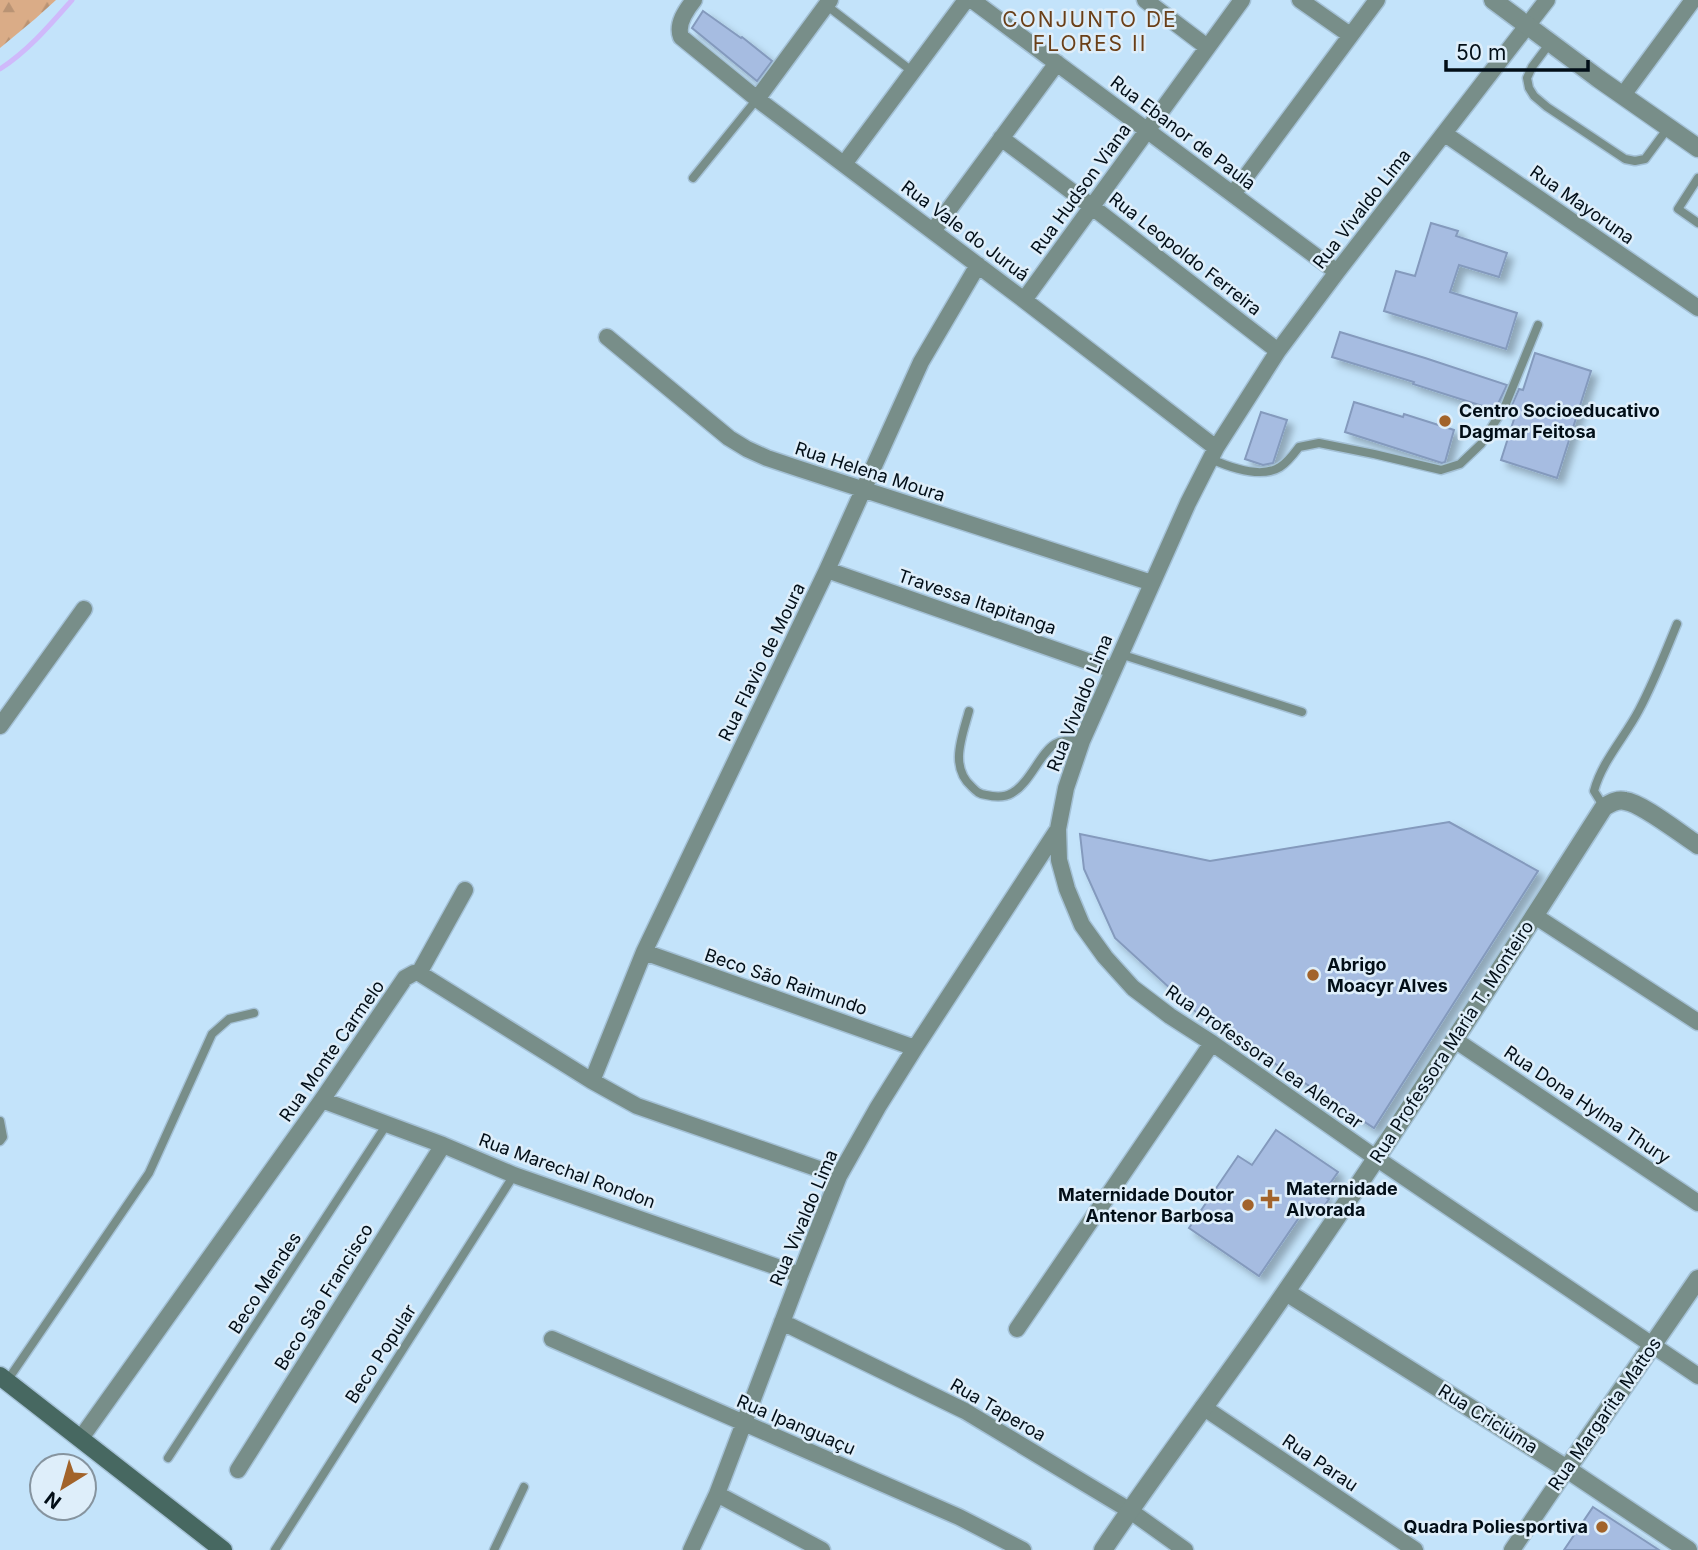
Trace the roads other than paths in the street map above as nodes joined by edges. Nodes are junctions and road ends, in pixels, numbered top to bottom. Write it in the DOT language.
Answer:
graph roads {
  1 [pos="694,0"];
  2 [pos="966,0"];
  3 [pos="972,0"];
  4 [pos="1145,0"];
  5 [pos="1242,0"];
  6 [pos="1300,0"];
  7 [pos="1377,0"];
  8 [pos="1493,0"];
  9 [pos="1547,0"];
  10 [pos="1693,0"];
  11 [pos="828,3"];
  12 [pos="1527,26"];
  13 [pos="1350,35"];
  14 [pos="1550,43"];
  15 [pos="1207,47"];
  16 [pos="1057,63"];
  17 [pos="913,72"];
  18 [pos="1623,95"];
  19 [pos="757,99"];
  20 [pos="1668,128"];
  21 [pos="1148,130"];
  22 [pos="1445,134"];
  23 [pos="1001,138"];
  24 [pos="1698,148"];
  25 [pos="844,164"];
  26 [pos="694,178"];
  27 [pos="1698,178"];
  28 [pos="1233,194"];
  29 [pos="1091,206"];
  30 [pos="1698,223"];
  31 [pos="933,231"];
  32 [pos="978,265"];
  33 [pos="1337,272"];
  34 [pos="1024,300"];
  35 [pos="1698,308"];
  36 [pos="1538,325"];
  37 [pos="607,337"];
  38 [pos="1278,351"];
  39 [pos="1213,453"];
  40 [pos="862,491"];
  41 [pos="827,570"];
  42 [pos="1152,583"];
  43 [pos="84,610"];
  44 [pos="1677,624"];
  45 [pos="1120,654"];
  46 [pos="1113,670"];
  47 [pos="969,711"];
  48 [pos="1302,712"];
  49 [pos="0,726"];
  50 [pos="1082,741"];
  51 [pos="1604,807"];
  52 [pos="1058,829"];
  53 [pos="1698,845"];
  54 [pos="465,890"];
  55 [pos="1535,916"];
  56 [pos="644,952"];
  57 [pos="419,973"];
  58 [pos="254,1013"];
  59 [pos="1698,1021"];
  60 [pos="1455,1040"];
  61 [pos="1212,1043"];
  62 [pos="915,1048"];
  63 [pos="592,1081"];
  64 [pos="322,1100"];
  65 [pos="0,1121"];
  66 [pos="387,1124"];
  67 [pos="0,1141"];
  68 [pos="443,1145"];
  69 [pos="1376,1158"];
  70 [pos="514,1175"];
  71 [pos="839,1176"];
  72 [pos="1698,1203"];
  73 [pos="800,1275"];
  74 [pos="1698,1279"];
  75 [pos="1286,1292"];
  76 [pos="782,1322"];
  77 [pos="1017,1329"];
  78 [pos="552,1339"];
  79 [pos="1653,1345"];
  80 [pos="1698,1376"];
  81 [pos="4,1378"];
  82 [pos="1203,1407"];
  83 [pos="743,1423"];
  84 [pos="81,1438"];
  85 [pos="168,1458"];
  86 [pos="1567,1469"];
  87 [pos="238,1470"];
  88 [pos="524,1487"];
  89 [pos="717,1494"];
  90 [pos="1129,1510"];
  91 [pos="223,1550"];
  92 [pos="275,1550"];
  93 [pos="494,1550"];
  94 [pos="691,1550"];
  95 [pos="822,1550"];
  96 [pos="1023,1550"];
  97 [pos="1103,1550"];
  98 [pos="1185,1550"];
  99 [pos="1415,1550"];
  100 [pos="1512,1550"];
  101 [pos="1688,1550"];
  1 -- 19 [label="street, Rua Vale do Juruá"];
  2 -- 17 [label="street"];
  3 -- 16 [label="street, Rua Ebanor de Paula"];
  4 -- 15 [label="street"];
  5 -- 15 [label="street, Rua Hudson Viana"];
  6 -- 13 [label="street"];
  7 -- 13 [label="street"];
  8 -- 12 [label="street"];
  9 -- 12 [label="street, Rua Vivaldo Lima"];
  10 -- 18 [label="street"];
  11 -- 17 [label="lane"];
  11 -- 19 [label="street"];
  12 -- 14 [label="street"];
  12 -- 22 [label="street, Rua Vivaldo Lima"];
  13 -- 28 [label="street"];
  14 -- 18 [label="street"];
  14 -- 20 [label="lane"];
  15 -- 21 [label="street, Rua Hudson Viana"];
  16 -- 21 [label="street, Rua Ebanor de Paula"];
  16 -- 23 [label="street"];
  17 -- 25 [label="street"];
  18 -- 20 [label="street"];
  19 -- 25 [label="street, Rua Vale do Juruá"];
  19 -- 26 [label="lane"];
  20 -- 24 [label="street"];
  21 -- 28 [label="street, Rua Ebanor de Paula"];
  21 -- 29 [label="street, Rua Hudson Viana"];
  22 -- 33 [label="street, Rua Vivaldo Lima"];
  22 -- 35 [label="street, Rua Mayoruna"];
  23 -- 29 [label="street, Rua Leopoldo Ferreira"];
  23 -- 31 [label="street"];
  25 -- 31 [label="street, Rua Vale do Juruá"];
  27 -- 30 [label="lane"];
  28 -- 33 [label="street, Rua Ebanor de Paula"];
  29 -- 34 [label="street, Rua Hudson Viana"];
  29 -- 38 [label="street, Rua Leopoldo Ferreira"];
  31 -- 32 [label="street, Rua Vale do Juruá"];
  32 -- 34 [label="street, Rua Vale do Juruá"];
  32 -- 40 [label="street, Rua Flavio de Moura"];
  33 -- 38 [label="street, Rua Vivaldo Lima"];
  34 -- 39 [label="street, Rua Vale do Juruá"];
  36 -- 39 [label="lane"];
  37 -- 40 [label="street, Rua Helena Moura"];
  38 -- 39 [label="street, Rua Vivaldo Lima"];
  39 -- 42 [label="street, Rua Vivaldo Lima"];
  40 -- 41 [label="street, Rua Flavio de Moura"];
  40 -- 42 [label="street, Rua Helena Moura"];
  41 -- 46 [label="street, Travessa Itapitanga"];
  41 -- 56 [label="street, Rua Flavio de Moura"];
  42 -- 45 [label="street, Rua Vivaldo Lima"];
  43 -- 49 [label="street"];
  44 -- 51 [label="lane"];
  45 -- 46 [label="street, Rua Vivaldo Lima"];
  45 -- 48 [label="lane"];
  46 -- 50 [label="street, Rua Vivaldo Lima"];
  47 -- 50 [label="lane"];
  50 -- 52 [label="street, Rua Vivaldo Lima"];
  51 -- 53 [label="street"];
  51 -- 55 [label="street, Rua Professora Maria T. Monteiro"];
  52 -- 61 [label="street, Rua Professora Lea Alencar"];
  52 -- 62 [label="street, Rua Vivaldo Lima"];
  54 -- 57 [label="street"];
  55 -- 59 [label="street"];
  55 -- 60 [label="street, Rua Professora Maria T. Monteiro"];
  56 -- 62 [label="street, Beco São Raimundo"];
  56 -- 63 [label="street, Rua Flavio de Moura"];
  57 -- 63 [label="street"];
  57 -- 64 [label="street, Rua Monte Carmelo"];
  58 -- 81 [label="lane"];
  60 -- 69 [label="street, Rua Professora Maria T. Monteiro"];
  60 -- 72 [label="street, Rua Dona Hylma Thury"];
  61 -- 69 [label="street, Rua Professora Lea Alencar"];
  61 -- 77 [label="street"];
  62 -- 71 [label="street, Rua Vivaldo Lima"];
  63 -- 71 [label="street"];
  64 -- 66 [label="street, Rua Marechal Rondon"];
  64 -- 84 [label="street, Rua Monte Carmelo"];
  65 -- 67 [label="lane"];
  66 -- 68 [label="street, Rua Marechal Rondon"];
  66 -- 85 [label="lane, Beco Mendes"];
  68 -- 70 [label="street, Rua Marechal Rondon"];
  68 -- 87 [label="street, Beco São Francisco"];
  69 -- 75 [label="street, Rua Professora Maria T. Monteiro"];
  69 -- 79 [label="street, Rua Professora Lea Alencar"];
  70 -- 73 [label="street, Rua Marechal Rondon"];
  70 -- 92 [label="lane, Beco Popular"];
  71 -- 73 [label="street, Rua Vivaldo Lima"];
  73 -- 76 [label="street, Rua Vivaldo Lima"];
  74 -- 79 [label="street, Rua Margarita Mattos"];
  75 -- 82 [label="street, Rua Professora Maria T. Monteiro"];
  75 -- 86 [label="street, Rua Criciúma"];
  76 -- 83 [label="street, Rua Vivaldo Lima"];
  76 -- 90 [label="street, Rua Taperoa"];
  78 -- 83 [label="street, Rua Ipanguaçu"];
  79 -- 80 [label="street, Rua Professora Lea Alencar"];
  79 -- 86 [label="street, Rua Margarita Mattos"];
  81 -- 84 [label="main road"];
  82 -- 90 [label="street, Rua Professora Maria T. Monteiro"];
  82 -- 99 [label="street, Rua Parau"];
  83 -- 89 [label="street, Rua Vivaldo Lima"];
  83 -- 96 [label="street, Rua Ipanguaçu"];
  84 -- 91 [label="main road"];
  86 -- 100 [label="street, Rua Margarita Mattos"];
  86 -- 101 [label="street, Rua Criciúma"];
  88 -- 93 [label="lane"];
  89 -- 94 [label="street, Rua Vivaldo Lima"];
  89 -- 95 [label="street"];
  90 -- 97 [label="street, Rua Professora Maria T. Monteiro"];
  90 -- 98 [label="street, Rua Taperoa"];
}
